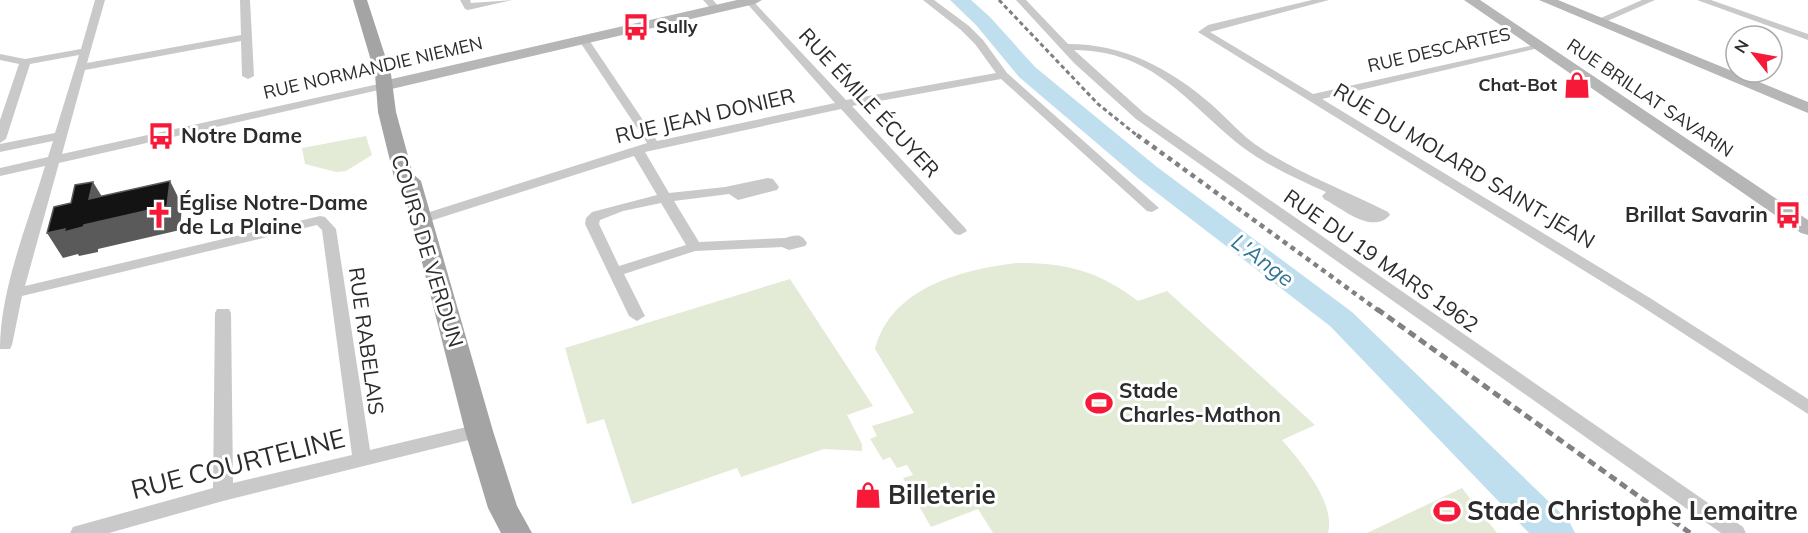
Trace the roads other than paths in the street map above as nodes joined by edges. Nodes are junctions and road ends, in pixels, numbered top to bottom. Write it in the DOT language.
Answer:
graph roads {
  1 [pos="100,0"];
  2 [pos="245,0"];
  3 [pos="360,0"];
  4 [pos="465,0"];
  5 [pos="507,0"];
  6 [pos="928,0"];
  7 [pos="1022,0"];
  8 [pos="1324,0"];
  9 [pos="1471,0"];
  10 [pos="1546,0"];
  11 [pos="1650,0"];
  12 [pos="1702,0"];
  13 [pos="751,1"];
  14 [pos="712,4"];
  15 [pos="1599,21"];
  16 [pos="246,37"];
  17 [pos="1808,37"];
  18 [pos="583,39"];
  19 [pos="1539,45"];
  20 [pos="1064,46"];
  21 [pos="86,51"];
  22 [pos="0,57"];
  23 [pos="25,62"];
  24 [pos="81,67"];
  25 [pos="1003,75"];
  26 [pos="248,76"];
  27 [pos="383,86"];
  28 [pos="1312,98"];
  29 [pos="844,105"];
  30 [pos="1808,108"];
  31 [pos="60,136"];
  32 [pos="0,139"];
  33 [pos="654,145"];
  34 [pos="0,148"];
  35 [pos="637,150"];
  36 [pos="55,160"];
  37 [pos="0,172"];
  38 [pos="1338,191"];
  39 [pos="734,192"];
  40 [pos="662,197"];
  41 [pos="1152,208"];
  42 [pos="422,219"];
  43 [pos="1808,229"];
  44 [pos="960,231"];
  45 [pos="786,242"];
  46 [pos="694,247"];
  47 [pos="615,272"];
  48 [pos="15,293"];
  49 [pos="223,313"];
  50 [pos="637,316"];
  51 [pos="4,345"];
  52 [pos="1808,408"];
  53 [pos="479,431"];
  54 [pos="362,461"];
  55 [pos="223,493"];
  56 [pos="80,533"];
  57 [pos="517,533"];
  58 [pos="1736,533"];
  1 -- 21 [label="street"];
  2 -- 16 [label="street"];
  3 -- 27 [label="main road, COURS DE VERDUN"];
  4 -- 5 [label="street"];
  6 -- 25 [label="street"];
  7 -- 20 [label="street, RUE DU 19 MARS 1962"];
  8 -- 28 [label="street, RUE DU MOLARD SAINT-JEAN"];
  9 -- 19 [label="main road, RUE BRILLAT SAVARIN"];
  10 -- 15 [label="main road"];
  11 -- 15 [label="street"];
  12 -- 17 [label="street"];
  13 -- 14 [label="main road, RUE NORMANDIE NIEMEN"];
  13 -- 29 [label="street, RUE ÉMILE ÉCUYER"];
  14 -- 18 [label="main road, RUE NORMANDIE NIEMEN"];
  15 -- 30 [label="main road"];
  16 -- 24 [label="street"];
  16 -- 26 [label="street"];
  18 -- 27 [label="main road, RUE NORMANDIE NIEMEN"];
  18 -- 33 [label="street"];
  19 -- 28 [label="street, RUE DESCARTES"];
  19 -- 43 [label="main road, RUE BRILLAT SAVARIN"];
  20 -- 38 [label="street"];
  20 -- 58 [label="street, RUE DU 19 MARS 1962"];
  21 -- 23 [label="street"];
  21 -- 24 [label="street"];
  22 -- 23 [label="street"];
  23 -- 32 [label="street"];
  24 -- 31 [label="street"];
  25 -- 29 [label="street, RUE JEAN DONIER"];
  25 -- 41 [label="street"];
  27 -- 36 [label="street, RUE NORMANDIE NIEMEN"];
  27 -- 42 [label="main road, COURS DE VERDUN"];
  28 -- 52 [label="street, RUE DU MOLARD SAINT-JEAN"];
  29 -- 33 [label="street, RUE JEAN DONIER"];
  29 -- 44 [label="street, RUE ÉMILE ÉCUYER"];
  31 -- 34 [label="street"];
  31 -- 36 [label="street"];
  33 -- 35 [label="street, RUE JEAN DONIER"];
  35 -- 40 [label="street"];
  35 -- 42 [label="street, RUE JEAN DONIER"];
  36 -- 37 [label="street, RUE NORMANDIE NIEMEN"];
  36 -- 48 [label="street"];
  39 -- 40 [label="street"];
  40 -- 46 [label="street"];
  40 -- 47 [label="street"];
  42 -- 53 [label="main road, COURS DE VERDUN"];
  45 -- 46 [label="street"];
  46 -- 47 [label="street"];
  47 -- 50 [label="street"];
  48 -- 51 [label="street"];
  48 -- 54 [label="street, RUE RABELAIS"];
  49 -- 55 [label="street"];
  53 -- 54 [label="street, RUE COURTELINE"];
  53 -- 57 [label="main road, COURS DE VERDUN"];
  54 -- 55 [label="street, RUE COURTELINE"];
  55 -- 56 [label="street, RUE COURTELINE"];
}
